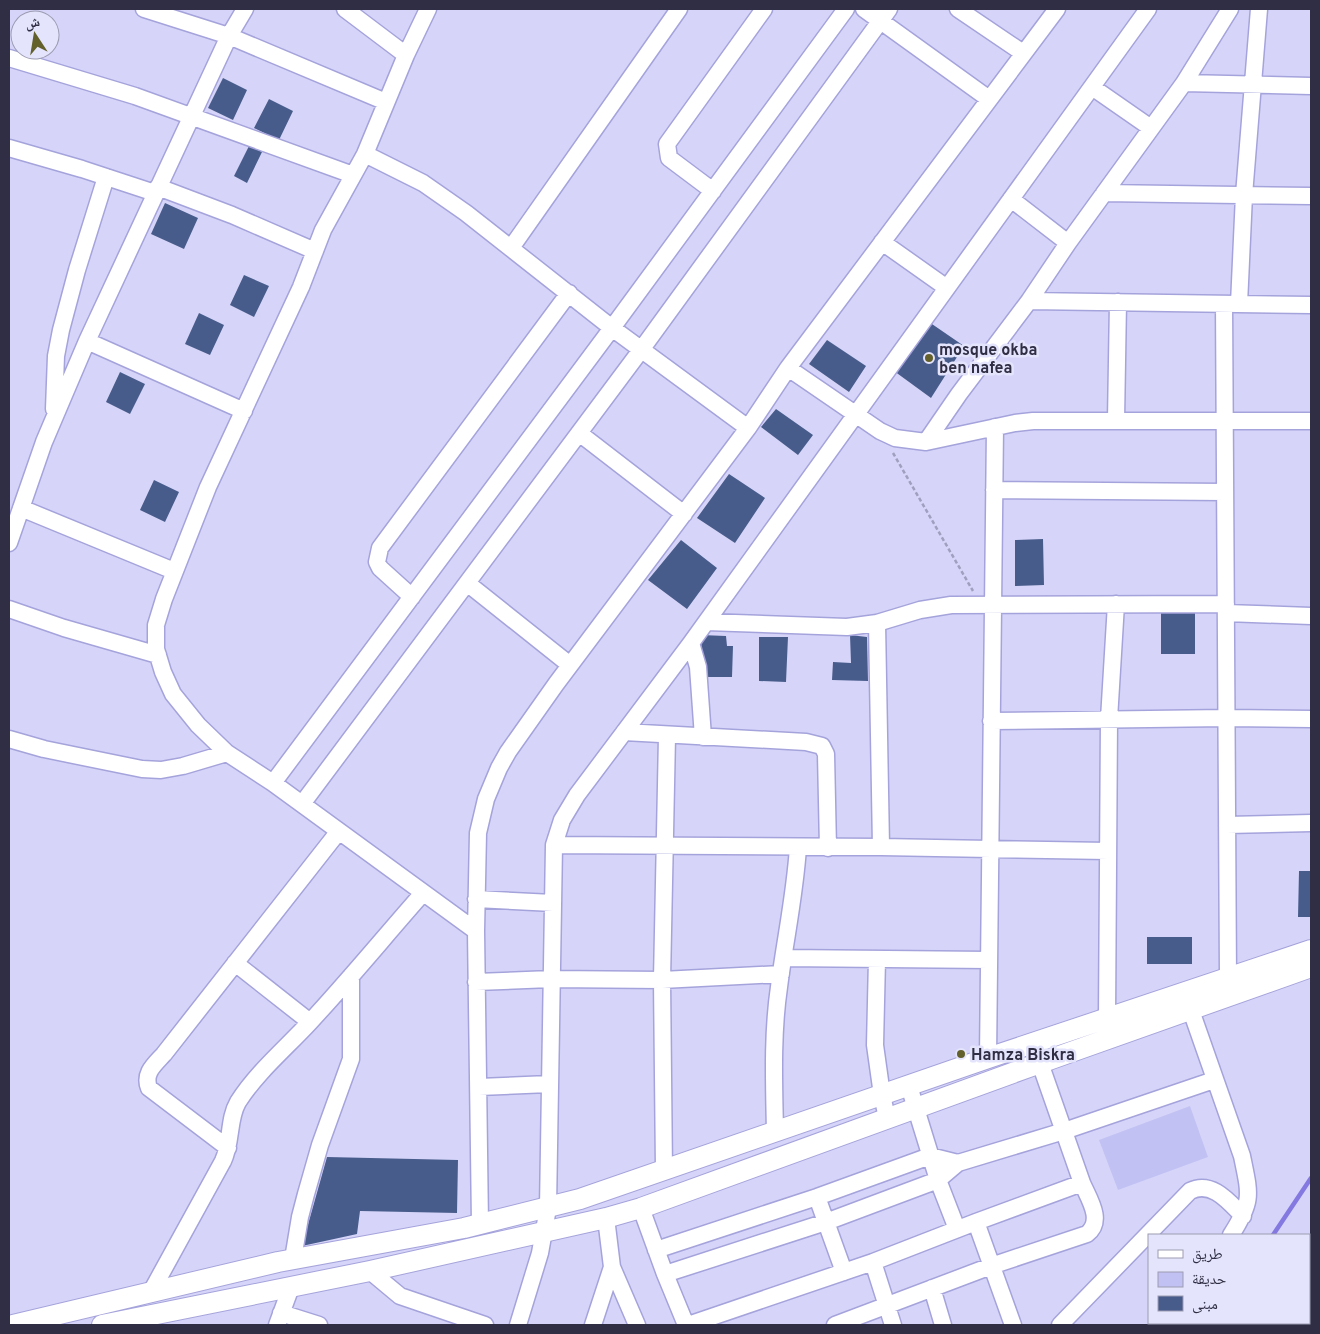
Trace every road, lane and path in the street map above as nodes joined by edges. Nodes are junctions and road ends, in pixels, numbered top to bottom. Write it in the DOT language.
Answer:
graph roads {
  1 [pos="144,9"];
  2 [pos="245,9"];
  3 [pos="345,9"];
  4 [pos="428,9"];
  5 [pos="679,9"];
  6 [pos="764,9"];
  7 [pos="846,9"];
  8 [pos="864,9"];
  9 [pos="958,9"];
  10 [pos="1057,9"];
  11 [pos="1148,9"];
  12 [pos="1230,9"];
  13 [pos="1259,9"];
  14 [pos="885,14"];
  15 [pos="228,36"];
  16 [pos="1023,53"];
  17 [pos="406,55"];
  18 [pos="9,58"];
  19 [pos="1184,83"];
  20 [pos="1252,85"];
  21 [pos="1311,86"];
  22 [pos="1092,87"];
  23 [pos="989,99"];
  24 [pos="386,102"];
  25 [pos="191,117"];
  26 [pos="1151,128"];
  27 [pos="9,148"];
  28 [pos="364,154"];
  29 [pos="353,175"];
  30 [pos="106,177"];
  31 [pos="157,190"];
  32 [pos="713,191"];
  33 [pos="1104,193"];
  34 [pos="1244,195"];
  35 [pos="1311,196"];
  36 [pos="1012,199"];
  37 [pos="882,242"];
  38 [pos="1068,243"];
  39 [pos="511,248"];
  40 [pos="315,251"];
  41 [pos="947,288"];
  42 [pos="569,293"];
  43 [pos="1029,301"];
  44 [pos="1118,302"];
  45 [pos="1232,304"];
  46 [pos="1311,306"];
  47 [pos="612,328"];
  48 [pos="87,341"];
  49 [pos="642,350"];
  50 [pos="788,368"];
  51 [pos="244,411"];
  52 [pos="855,415"];
  53 [pos="54,419"];
  54 [pos="1116,420"];
  55 [pos="1225,420"];
  56 [pos="1311,421"];
  57 [pos="995,427"];
  58 [pos="748,428"];
  59 [pos="880,431"];
  60 [pos="579,433"];
  61 [pos="926,442"];
  62 [pos="994,490"];
  63 [pos="1225,492"];
  64 [pos="21,508"];
  65 [pos="684,514"];
  66 [pos="9,539"];
  67 [pos="174,571"];
  68 [pos="467,584"];
  69 [pos="412,597"];
  70 [pos="1116,604"];
  71 [pos="987,605"];
  72 [pos="9,609"];
  73 [pos="1226,609"];
  74 [pos="1311,616"];
  75 [pos="706,622"];
  76 [pos="877,623"];
  77 [pos="691,643"];
  78 [pos="158,655"];
  79 [pos="570,665"];
  80 [pos="1226,718"];
  81 [pos="1109,720"];
  82 [pos="1311,720"];
  83 [pos="992,721"];
  84 [pos="624,732"];
  85 [pos="667,736"];
  86 [pos="703,737"];
  87 [pos="9,739"];
  88 [pos="227,754"];
  89 [pos="273,783"];
  90 [pos="302,804"];
  91 [pos="1311,823"];
  92 [pos="1227,825"];
  93 [pos="339,831"];
  94 [pos="554,846"];
  95 [pos="666,846"];
  96 [pos="881,847"];
  97 [pos="798,848"];
  98 [pos="828,848"];
  99 [pos="990,849"];
  100 [pos="1108,851"];
  101 [pos="423,893"];
  102 [pos="476,900"];
  103 [pos="552,903"];
  104 [pos="476,931"];
  105 [pos="1311,950"];
  106 [pos="877,959"];
  107 [pos="989,960"];
  108 [pos="235,963"];
  109 [pos="782,966"];
  110 [pos="1311,967"];
  111 [pos="350,976"];
  112 [pos="1228,977"];
  113 [pos="552,979"];
  114 [pos="662,980"];
  115 [pos="476,982"];
  116 [pos="1187,1001"];
  117 [pos="1107,1018"];
  118 [pos="310,1022"];
  119 [pos="988,1058"];
  120 [pos="1040,1063"];
  121 [pos="1214,1080"];
  122 [pos="549,1084"];
  123 [pos="909,1086"];
  124 [pos="479,1087"];
  125 [pos="882,1095"];
  126 [pos="916,1108"];
  127 [pos="887,1118"];
  128 [pos="1064,1131"];
  129 [pos="775,1132"];
  130 [pos="228,1148"];
  131 [pos="930,1156"];
  132 [pos="958,1163"];
  133 [pos="664,1170"];
  134 [pos="938,1180"];
  135 [pos="1082,1183"];
  136 [pos="817,1197"];
  137 [pos="548,1208"];
  138 [pos="642,1208"];
  139 [pos="1243,1216"];
  140 [pos="606,1218"];
  141 [pos="826,1222"];
  142 [pos="976,1222"];
  143 [pos="480,1224"];
  144 [pos="957,1229"];
  145 [pos="545,1230"];
  146 [pos="1148,1234"];
  147 [pos="1148,1234"];
  148 [pos="1232,1234"];
  149 [pos="656,1250"];
  150 [pos="293,1259"];
  151 [pos="873,1262"];
  152 [pos="991,1266"];
  153 [pos="612,1267"];
  154 [pos="370,1270"];
  155 [pos="844,1272"];
  156 [pos="665,1274"];
  157 [pos="291,1287"];
  158 [pos="932,1288"];
  159 [pos="152,1292"];
  160 [pos="886,1306"];
  161 [pos="279,1319"];
  162 [pos="706,1323"];
  163 [pos="13,1325"];
  164 [pos="102,1325"];
  165 [pos="319,1325"];
  166 [pos="484,1325"];
  167 [pos="518,1325"];
  168 [pos="593,1325"];
  169 [pos="637,1325"];
  170 [pos="687,1325"];
  171 [pos="835,1325"];
  172 [pos="894,1325"];
  173 [pos="943,1325"];
  174 [pos="1013,1325"];
  175 [pos="1060,1325"];
  1 -- 15 [label="street"];
  2 -- 15 [label="street"];
  3 -- 17 [label="street"];
  4 -- 17 [label="street"];
  5 -- 39 [label="street"];
  6 -- 32 [label="street"];
  7 -- 32 [label="street"];
  8 -- 14 [label="street"];
  9 -- 16 [label="street"];
  10 -- 16 [label="street"];
  11 -- 22 [label="street"];
  12 -- 19 [label="street"];
  13 -- 20 [label="street"];
  14 -- 23 [label="street"];
  14 -- 49 [label="street"];
  15 -- 24 [label="street"];
  15 -- 25 [label="street"];
  16 -- 23 [label="street"];
  17 -- 24 [label="street"];
  18 -- 25 [label="street"];
  19 -- 20 [label="street"];
  19 -- 26 [label="street"];
  20 -- 21 [label="street"];
  20 -- 34 [label="street"];
  22 -- 26 [label="street"];
  22 -- 36 [label="street"];
  23 -- 37 [label="street"];
  24 -- 28 [label="street"];
  25 -- 29 [label="street"];
  25 -- 31 [label="street"];
  26 -- 33 [label="street"];
  27 -- 30 [label="street"];
  28 -- 29 [label="street"];
  28 -- 39 [label="street"];
  29 -- 40 [label="street"];
  30 -- 31 [label="street"];
  30 -- 53 [label="street"];
  31 -- 40 [label="street"];
  31 -- 48 [label="street"];
  32 -- 47 [label="street"];
  33 -- 34 [label="street"];
  33 -- 38 [label="street"];
  34 -- 35 [label="street"];
  34 -- 45 [label="street"];
  36 -- 38 [label="street"];
  36 -- 41 [label="street"];
  37 -- 41 [label="street"];
  37 -- 50 [label="street"];
  38 -- 43 [label="street"];
  39 -- 42 [label="street"];
  40 -- 51 [label="street"];
  41 -- 52 [label="street"];
  42 -- 47 [label="street"];
  42 -- 69 [label="street"];
  43 -- 44 [label="street"];
  43 -- 61 [label="street"];
  44 -- 45 [label="street"];
  44 -- 54 [label="street"];
  45 -- 46 [label="street"];
  45 -- 55 [label="street"];
  47 -- 49 [label="street"];
  47 -- 69 [label="street"];
  48 -- 51 [label="street"];
  48 -- 53 [label="street"];
  49 -- 58 [label="street"];
  49 -- 60 [label="street"];
  50 -- 52 [label="street"];
  50 -- 58 [label="street"];
  51 -- 67 [label="street"];
  52 -- 59 [label="street"];
  52 -- 75 [label="street"];
  53 -- 64 [label="street"];
  54 -- 55 [label="street"];
  54 -- 57 [label="street"];
  55 -- 56 [label="street"];
  55 -- 63 [label="street"];
  57 -- 61 [label="street"];
  57 -- 62 [label="street"];
  58 -- 65 [label="street"];
  59 -- 61 [label="street"];
  59 -- 71 [label="path"];
  60 -- 65 [label="street"];
  60 -- 68 [label="street"];
  62 -- 63 [label="street"];
  62 -- 71 [label="street"];
  63 -- 73 [label="street"];
  64 -- 66 [label="street"];
  64 -- 67 [label="street"];
  65 -- 79 [label="street"];
  67 -- 78 [label="street"];
  68 -- 79 [label="street"];
  68 -- 90 [label="street"];
  69 -- 89 [label="street"];
  70 -- 71 [label="street"];
  70 -- 73 [label="street"];
  70 -- 81 [label="street"];
  71 -- 76 [label="street"];
  71 -- 83 [label="street"];
  72 -- 78 [label="street"];
  73 -- 74 [label="street"];
  73 -- 80 [label="street"];
  75 -- 76 [label="street"];
  75 -- 77 [label="street"];
  76 -- 96 [label="street"];
  77 -- 84 [label="street"];
  77 -- 86 [label="street"];
  78 -- 88 [label="street"];
  79 -- 102 [label="street"];
  80 -- 81 [label="street"];
  80 -- 82 [label="street"];
  80 -- 92 [label="street"];
  81 -- 83 [label="street"];
  81 -- 100 [label="street"];
  83 -- 99 [label="street"];
  84 -- 85 [label="street"];
  84 -- 94 [label="street"];
  85 -- 86 [label="street"];
  85 -- 95 [label="street"];
  86 -- 98 [label="street"];
  87 -- 88 [label="street"];
  88 -- 89 [label="street"];
  89 -- 90 [label="street"];
  90 -- 93 [label="street"];
  91 -- 92 [label="street"];
  92 -- 112 [label="street"];
  93 -- 101 [label="street"];
  93 -- 108 [label="street"];
  94 -- 95 [label="street"];
  94 -- 103 [label="street"];
  95 -- 97 [label="street"];
  95 -- 114 [label="street"];
  96 -- 98 [label="street"];
  96 -- 99 [label="street"];
  97 -- 98 [label="street"];
  97 -- 109 [label="street"];
  99 -- 100 [label="street"];
  99 -- 107 [label="street"];
  100 -- 117 [label="street"];
  101 -- 104 [label="street"];
  101 -- 111 [label="street"];
  102 -- 103 [label="street"];
  102 -- 104 [label="street"];
  103 -- 113 [label="street"];
  104 -- 115 [label="street"];
  105 -- 112 [label="street"];
  106 -- 107 [label="street"];
  106 -- 109 [label="street"];
  106 -- 125 [label="street"];
  107 -- 119 [label="street"];
  108 -- 118 [label="street"];
  108 -- 130 [label="street"];
  109 -- 114 [label="street"];
  109 -- 129 [label="street"];
  110 -- 116 [label="street"];
  111 -- 118 [label="street"];
  111 -- 150 [label="street"];
  112 -- 116 [label="street"];
  113 -- 114 [label="street"];
  113 -- 115 [label="street"];
  113 -- 122 [label="street"];
  114 -- 133 [label="street"];
  115 -- 124 [label="street"];
  116 -- 117 [label="street"];
  116 -- 120 [label="street"];
  116 -- 121 [label="street"];
  117 -- 119 [label="street"];
  118 -- 130 [label="street"];
  119 -- 123 [label="street"];
  120 -- 126 [label="street"];
  120 -- 128 [label="street"];
  121 -- 128 [label="street"];
  121 -- 139 [label="street"];
  122 -- 124 [label="street"];
  122 -- 137 [label="street"];
  123 -- 125 [label="street"];
  123 -- 126 [label="street"];
  124 -- 143 [label="street"];
  125 -- 127 [label="street"];
  125 -- 129 [label="street"];
  126 -- 127 [label="street"];
  126 -- 131 [label="street"];
  127 -- 138 [label="street"];
  128 -- 132 [label="street"];
  128 -- 135 [label="street"];
  129 -- 133 [label="street"];
  130 -- 159 [label="street"];
  131 -- 132 [label="street"];
  131 -- 134 [label="street"];
  131 -- 136 [label="street"];
  132 -- 134 [label="street"];
  133 -- 137 [label="street"];
  134 -- 141 [label="street"];
  134 -- 144 [label="street"];
  135 -- 142 [label="street"];
  135 -- 152 [label="street"];
  136 -- 141 [label="street"];
  136 -- 149 [label="street"];
  137 -- 143 [label="street"];
  137 -- 145 [label="street"];
  138 -- 140 [label="street"];
  138 -- 149 [label="street"];
  139 -- 147 [label="street"];
  139 -- 148 [label="street"];
  140 -- 145 [label="street"];
  140 -- 153 [label="street"];
  141 -- 155 [label="street"];
  141 -- 156 [label="street"];
  142 -- 144 [label="street"];
  142 -- 152 [label="street"];
  143 -- 150 [label="street"];
  144 -- 151 [label="street"];
  145 -- 154 [label="street"];
  145 -- 167 [label="street"];
  146 -- 175 [label="street"];
  149 -- 156 [label="street"];
  150 -- 159 [label="street"];
  151 -- 155 [label="street"];
  151 -- 160 [label="street"];
  152 -- 158 [label="street"];
  152 -- 174 [label="street"];
  153 -- 168 [label="street"];
  153 -- 169 [label="street"];
  154 -- 157 [label="street"];
  154 -- 166 [label="street"];
  155 -- 162 [label="street"];
  156 -- 170 [label="street"];
  157 -- 161 [label="street"];
  157 -- 164 [label="street"];
  158 -- 160 [label="street"];
  158 -- 173 [label="street"];
  159 -- 163 [label="street"];
  160 -- 171 [label="street"];
  160 -- 172 [label="street"];
  161 -- 165 [label="street"];
  162 -- 170 [label="street"];
}
